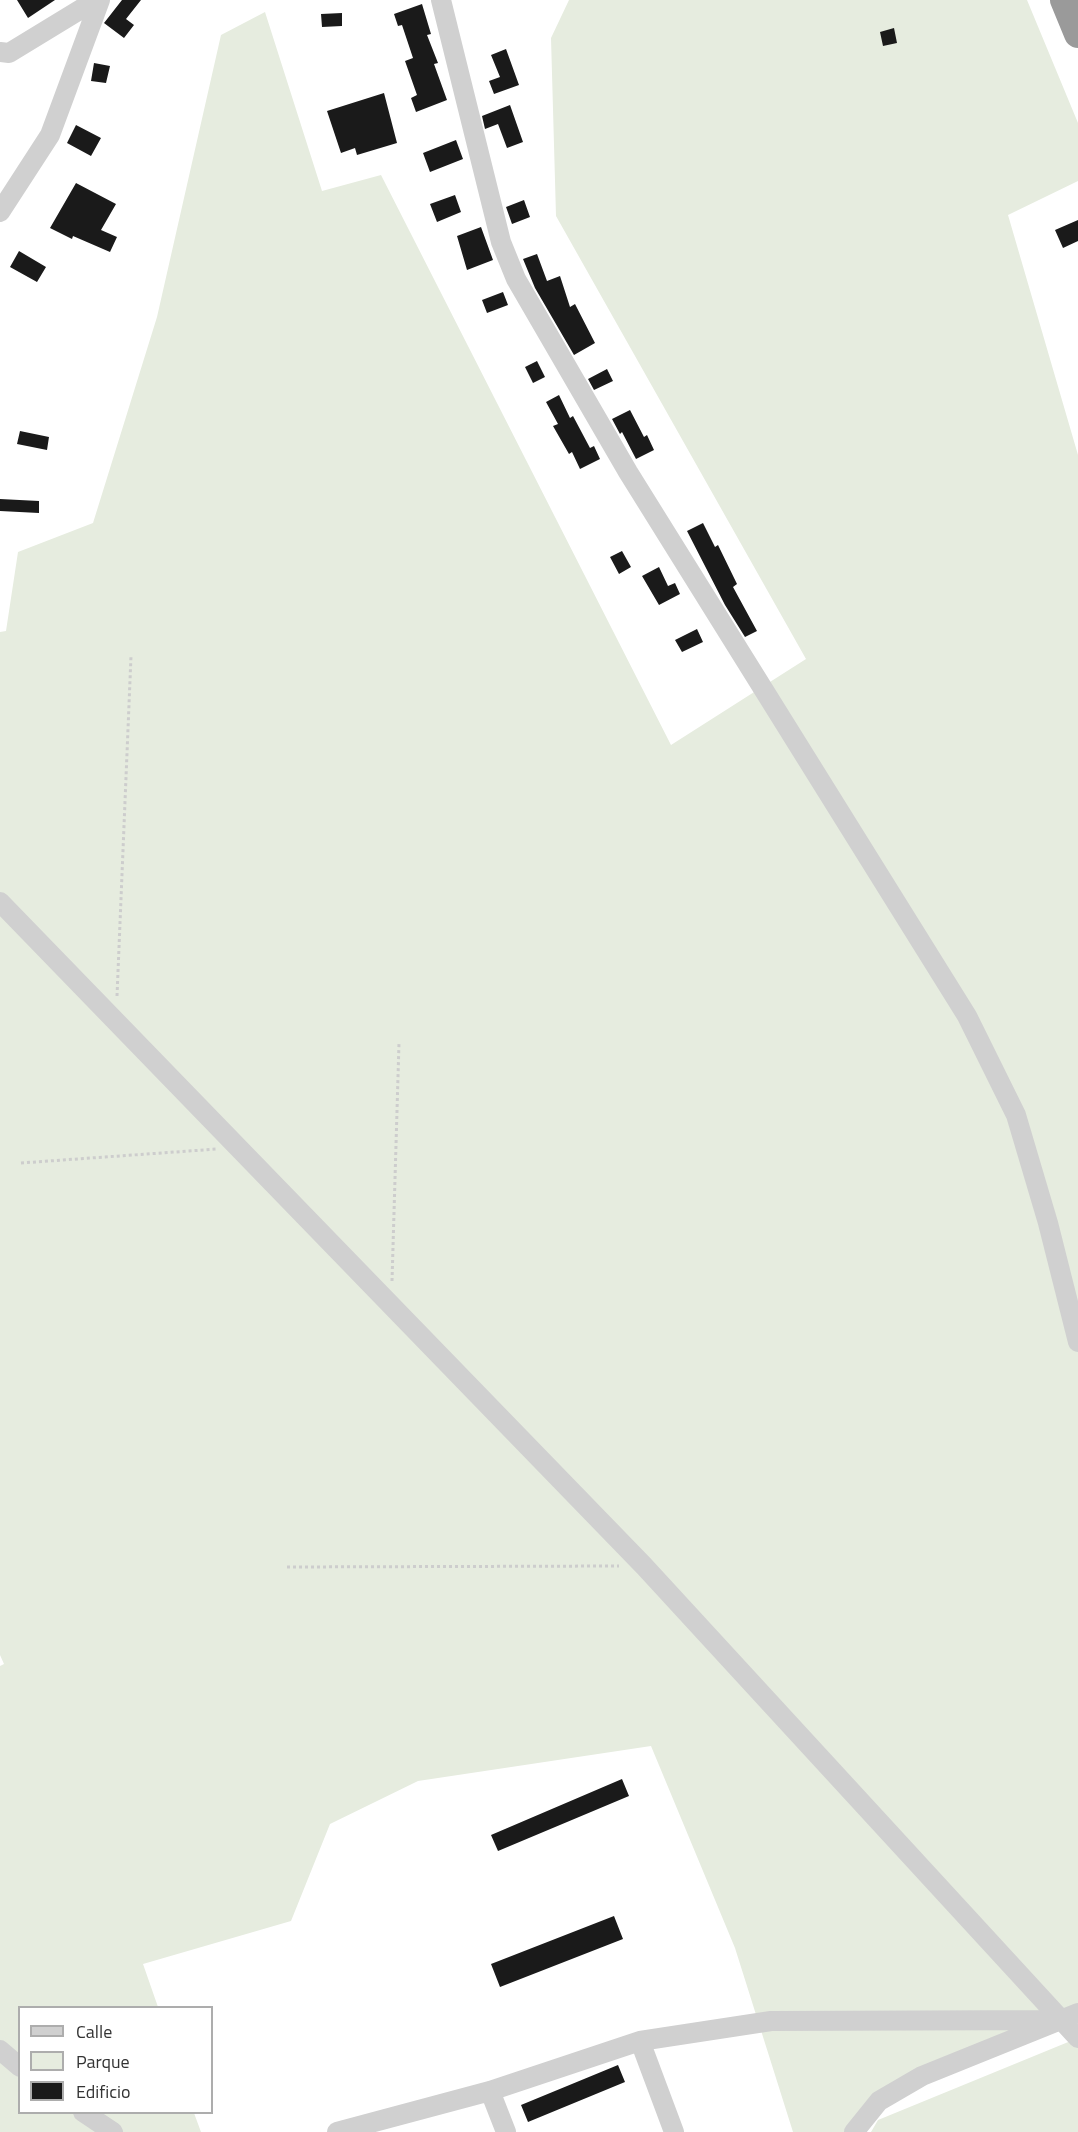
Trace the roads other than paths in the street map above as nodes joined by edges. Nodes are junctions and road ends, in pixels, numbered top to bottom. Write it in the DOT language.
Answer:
graph roads {
  1 [pos="98,0"];
  2 [pos="441,0"];
  3 [pos="1064,0"];
  4 [pos="1078,34"];
  5 [pos="0,52"];
  6 [pos="0,212"];
  7 [pos="0,902"];
  8 [pos="1078,1342"];
  9 [pos="1069,2017"];
  10 [pos="1078,2038"];
  11 [pos="640,2041"];
  12 [pos="0,2050"];
  13 [pos="18,2065"];
  14 [pos="490,2091"];
  15 [pos="86,2114"];
  16 [pos="113,2132"];
  17 [pos="337,2132"];
  18 [pos="506,2132"];
  19 [pos="674,2132"];
  20 [pos="854,2132"];
  1 -- 5 [label="street"];
  1 -- 6 [label="street"];
  2 -- 8 [label="street"];
  3 -- 4 [label="highway"];
  7 -- 9 [label="street"];
  9 -- 10 [label="street"];
  9 -- 11 [label="street"];
  9 -- 20 [label="street"];
  11 -- 14 [label="street"];
  11 -- 19 [label="street"];
  12 -- 13 [label="street"];
  14 -- 17 [label="street"];
  14 -- 18 [label="street"];
  15 -- 16 [label="street"];
}
